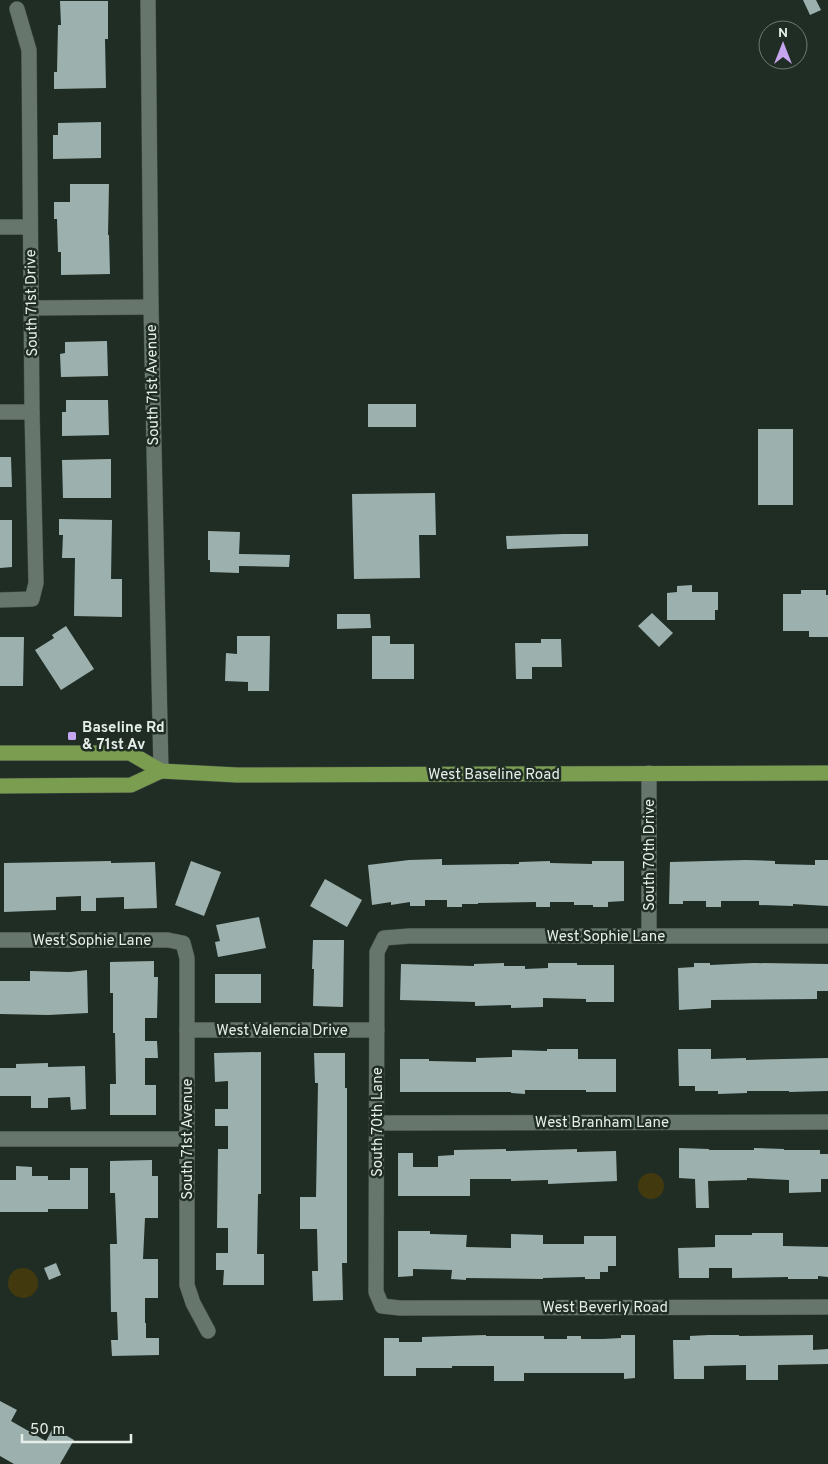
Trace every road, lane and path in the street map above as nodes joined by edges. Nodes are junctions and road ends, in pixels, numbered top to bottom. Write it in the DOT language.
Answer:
graph roads {
  1 [pos="148,0"];
  2 [pos="17,10"];
  3 [pos="30,226"];
  4 [pos="0,227"];
  5 [pos="151,307"];
  6 [pos="31,308"];
  7 [pos="0,412"];
  8 [pos="32,412"];
  9 [pos="0,600"];
  10 [pos="0,753"];
  11 [pos="161,771"];
  12 [pos="649,773"];
  13 [pos="828,773"];
  14 [pos="0,786"];
  15 [pos="649,936"];
  16 [pos="828,936"];
  17 [pos="384,938"];
  18 [pos="0,940"];
  19 [pos="183,943"];
  20 [pos="187,1030"];
  21 [pos="377,1030"];
  22 [pos="828,1122"];
  23 [pos="377,1123"];
  24 [pos="0,1138"];
  25 [pos="187,1138"];
  26 [pos="382,1306"];
  27 [pos="828,1306"];
  28 [pos="208,1331"];
  1 -- 5 [label="street, South 71st Avenue"];
  2 -- 3 [label="street, South 71st Drive"];
  3 -- 4 [label="street"];
  3 -- 6 [label="street, South 71st Drive"];
  5 -- 6 [label="street"];
  5 -- 11 [label="street, South 71st Avenue"];
  6 -- 8 [label="street, South 71st Drive"];
  7 -- 8 [label="street"];
  8 -- 9 [label="street, South 71st Drive"];
  10 -- 11 [label="main road, West Baseline Road"];
  11 -- 12 [label="main road, West Baseline Road"];
  11 -- 14 [label="main road, West Baseline Road"];
  12 -- 13 [label="main road, West Baseline Road"];
  12 -- 15 [label="street, South 70th Drive"];
  15 -- 16 [label="street, West Sophie Lane"];
  15 -- 17 [label="street, West Sophie Lane"];
  17 -- 21 [label="street, South 70th Lane"];
  18 -- 19 [label="street, West Sophie Lane"];
  19 -- 20 [label="street, South 71st Avenue"];
  20 -- 21 [label="street, West Valencia Drive"];
  20 -- 25 [label="street, South 71st Avenue"];
  21 -- 23 [label="street, South 70th Lane"];
  22 -- 23 [label="street, West Branham Lane"];
  23 -- 26 [label="street, South 70th Lane"];
  24 -- 25 [label="street"];
  25 -- 28 [label="street, South 71st Avenue"];
  26 -- 27 [label="street, West Beverly Road"];
}
